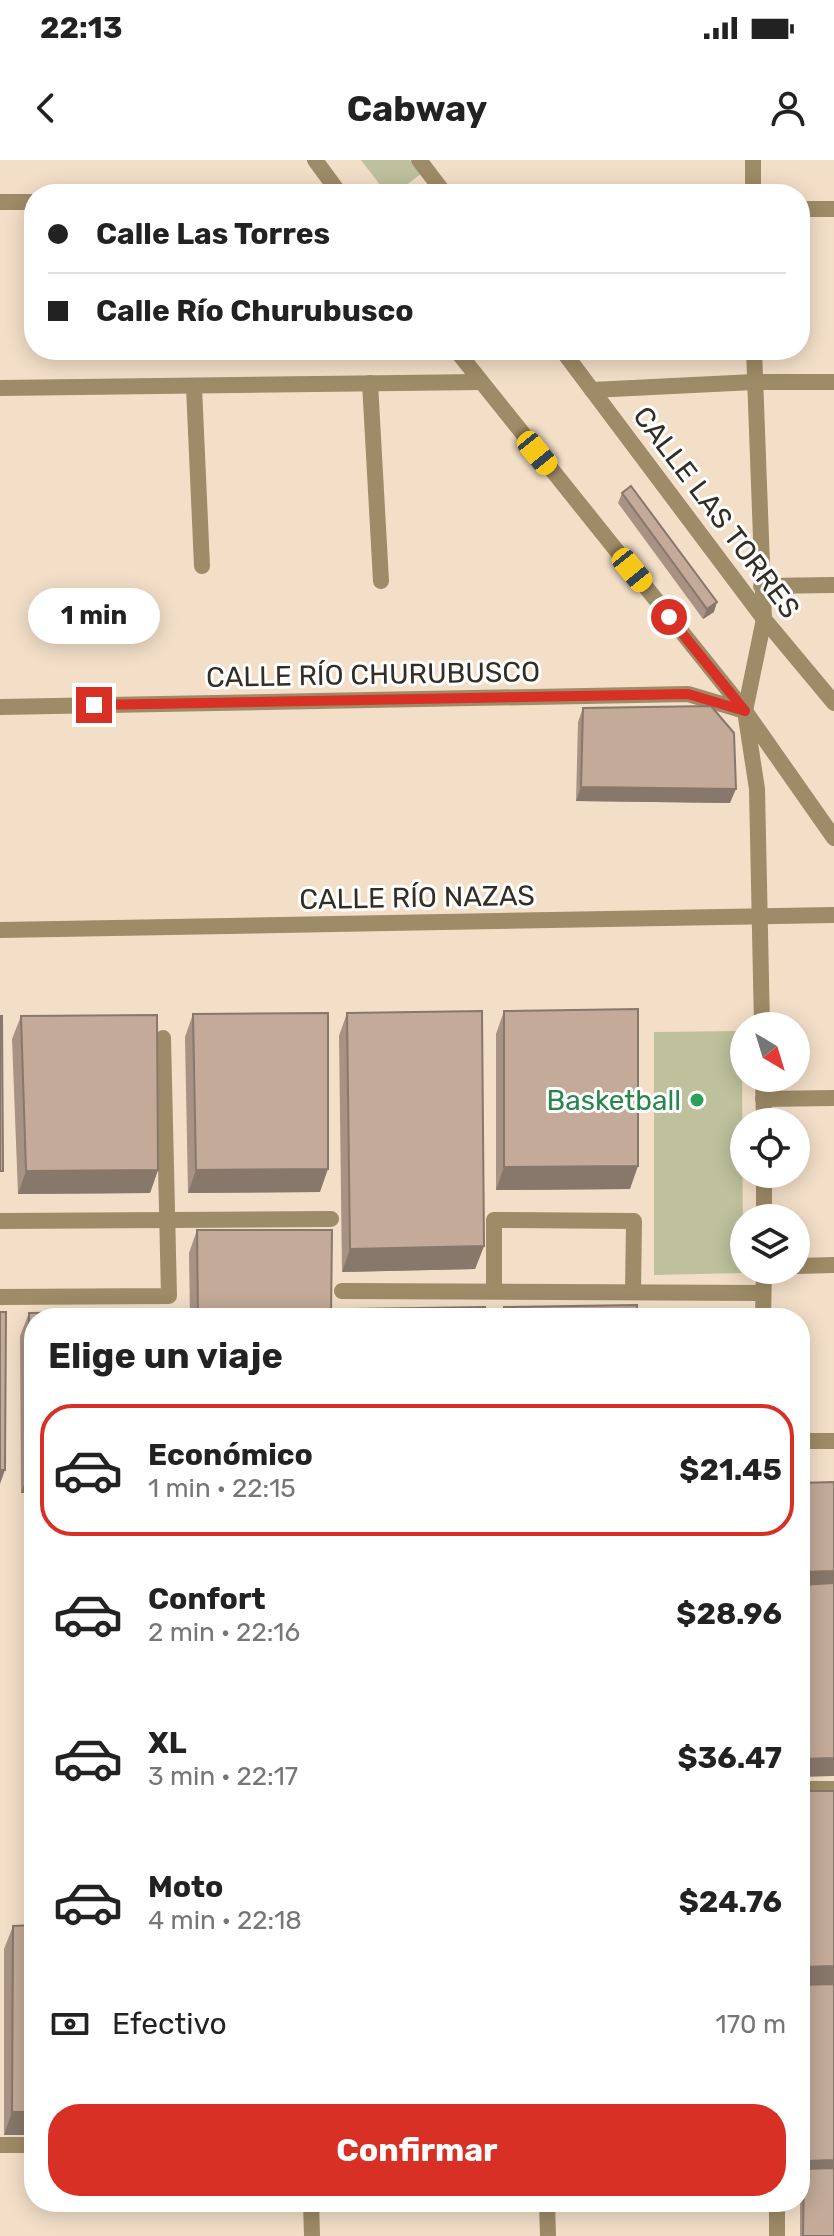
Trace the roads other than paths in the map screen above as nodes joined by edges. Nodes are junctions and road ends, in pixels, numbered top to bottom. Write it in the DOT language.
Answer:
graph roads {
  1 [pos="315,160"];
  2 [pos="419,160"];
  3 [pos="753,160"];
  4 [pos="333,184"];
  5 [pos="437,184"];
  6 [pos="753,184"];
  7 [pos="0,202"];
  8 [pos="24,202"];
  9 [pos="810,209"];
  10 [pos="834,209"];
  11 [pos="464,360"];
  12 [pos="570,360"];
  13 [pos="754,360"];
  14 [pos="481,382"];
  15 [pos="754,382"];
  16 [pos="834,382"];
  17 [pos="370,383"];
  18 [pos="194,387"];
  19 [pos="0,388"];
  20 [pos="592,390"];
  21 [pos="202,566"];
  22 [pos="381,581"];
  23 [pos="834,585"];
  24 [pos="761,586"];
  25 [pos="764,619"];
  26 [pos="834,703"];
  27 [pos="0,707"];
  28 [pos="745,711"];
  29 [pos="834,838"];
  30 [pos="834,915"];
  31 [pos="759,917"];
  32 [pos="0,930"];
  33 [pos="762,1012"];
  34 [pos="163,1038"];
  35 [pos="763,1092"];
  36 [pos="834,1098"];
  37 [pos="763,1099"];
  38 [pos="763,1108"];
  39 [pos="331,1219"];
  40 [pos="167,1220"];
  41 [pos="0,1221"];
  42 [pos="834,1265"];
  43 [pos="810,1266"];
  44 [pos="763,1284"];
  45 [pos="342,1291"];
  46 [pos="494,1291"];
  47 [pos="633,1292"];
  48 [pos="763,1293"];
  49 [pos="0,1297"];
  50 [pos="763,1308"];
  51 [pos="810,1441"];
  52 [pos="834,1441"];
  53 [pos="810,1789"];
  54 [pos="834,1789"];
  55 [pos="0,2145"];
  56 [pos="24,2145"];
  57 [pos="311,2212"];
  58 [pos="547,2212"];
  59 [pos="777,2212"];
  60 [pos="312,2236"];
  61 [pos="548,2236"];
  62 [pos="777,2236"];
  1 -- 4 [label="street"];
  2 -- 5 [label="street"];
  3 -- 6 [label="street"];
  7 -- 8 [label="street"];
  9 -- 10 [label="street"];
  11 -- 14 [label="street"];
  12 -- 20 [label="street, CALLE LAS TORRES"];
  13 -- 15 [label="street"];
  14 -- 17 [label="street"];
  14 -- 28 [label="street"];
  15 -- 16 [label="street"];
  15 -- 20 [label="street"];
  15 -- 24 [label="street"];
  17 -- 18 [label="street"];
  17 -- 22 [label="street"];
  18 -- 19 [label="street"];
  18 -- 21 [label="street"];
  20 -- 25 [label="street, CALLE LAS TORRES"];
  23 -- 24 [label="street"];
  24 -- 25 [label="street"];
  25 -- 26 [label="street, CALLE LAS TORRES"];
  25 -- 28 [label="street"];
  27 -- 28 [label="street, CALLE RÍO CHURUBUSCO"];
  28 -- 29 [label="street"];
  28 -- 31 [label="street"];
  30 -- 31 [label="street, CALLE RÍO NAZAS"];
  31 -- 32 [label="street, CALLE RÍO NAZAS"];
  31 -- 33 [label="street"];
  34 -- 40 [label="street"];
  35 -- 37 [label="street"];
  36 -- 37 [label="street"];
  37 -- 38 [label="street"];
  39 -- 40 [label="street"];
  40 -- 41 [label="street"];
  40 -- 49 [label="street"];
  42 -- 43 [label="street"];
  44 -- 48 [label="street"];
  45 -- 46 [label="street"];
  46 -- 47 [label="street"];
  46 -- 47 [label="street"];
  47 -- 48 [label="street"];
  48 -- 50 [label="street"];
  51 -- 52 [label="street"];
  53 -- 54 [label="street"];
  55 -- 56 [label="street"];
  57 -- 60 [label="street"];
  58 -- 61 [label="street"];
  59 -- 62 [label="street"];
}
